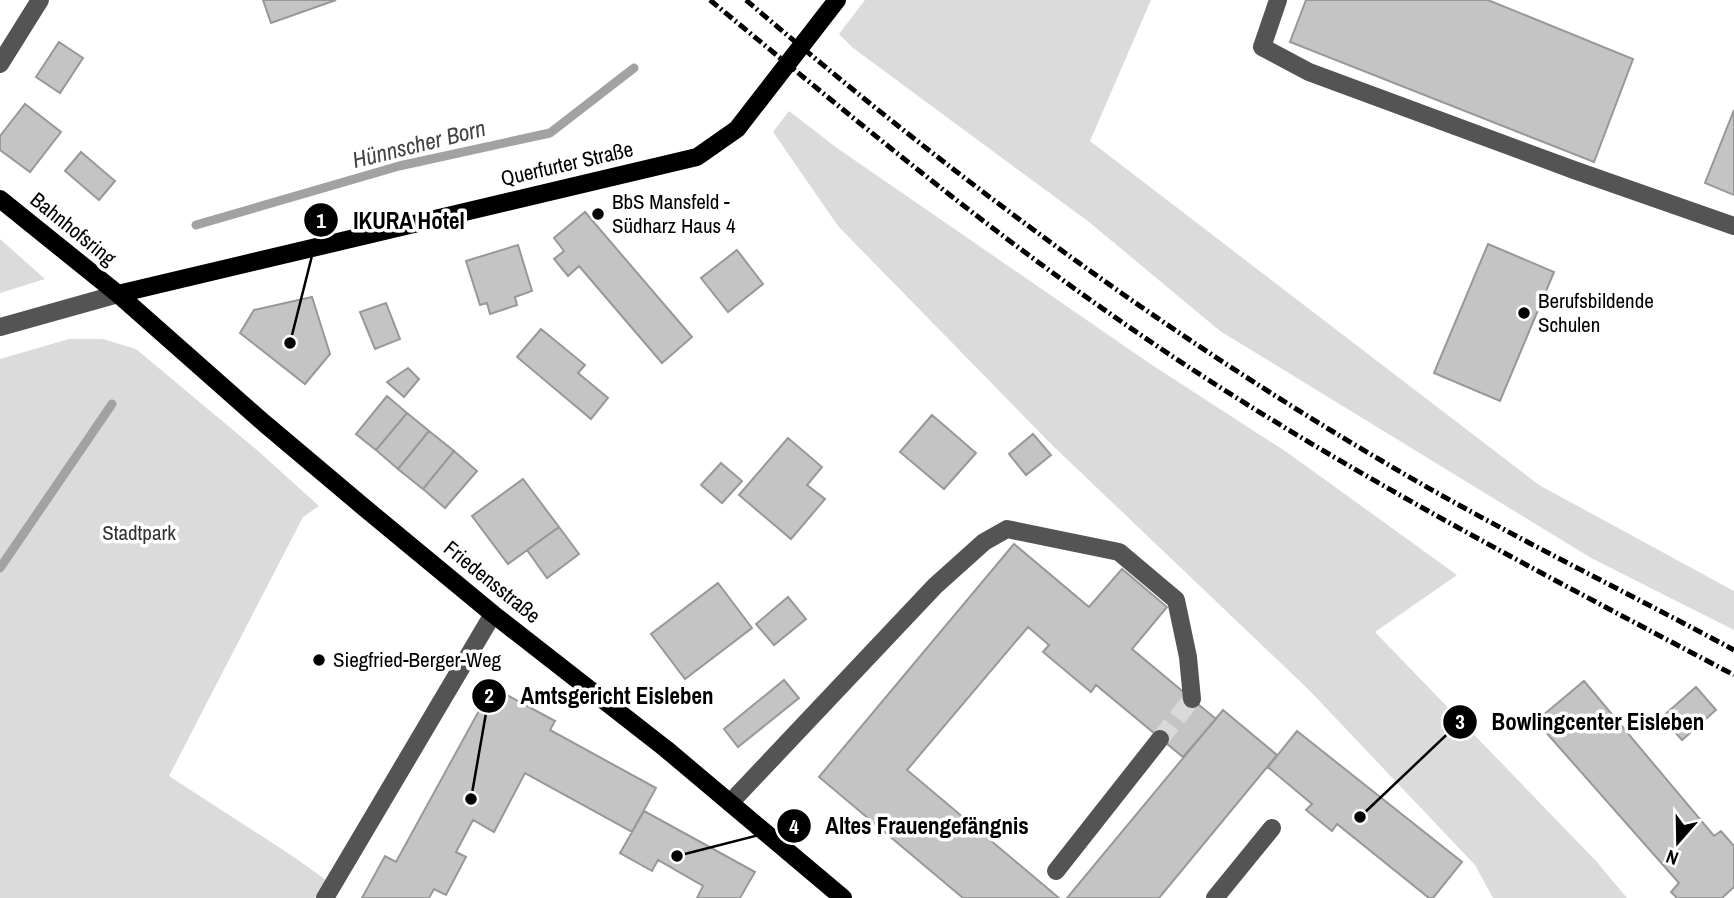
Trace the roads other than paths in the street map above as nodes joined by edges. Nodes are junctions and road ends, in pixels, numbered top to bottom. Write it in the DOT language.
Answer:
graph roads {
  1 [pos="40,0"];
  2 [pos="837,0"];
  3 [pos="1279,0"];
  4 [pos="0,64"];
  5 [pos="0,199"];
  6 [pos="1734,226"];
  7 [pos="118,294"];
  8 [pos="0,327"];
  9 [pos="493,614"];
  10 [pos="1192,699"];
  11 [pos="1160,739"];
  12 [pos="730,803"];
  13 [pos="1272,828"];
  14 [pos="1056,871"];
  15 [pos="325,898"];
  16 [pos="843,898"];
  17 [pos="1215,898"];
  1 -- 4 [label="street"];
  2 -- 7 [label="main road, Querfurter Straße"];
  3 -- 6 [label="street"];
  5 -- 7 [label="main road, Bahnhofsring"];
  7 -- 8 [label="street"];
  7 -- 9 [label="main road, Friedensstraße"];
  9 -- 12 [label="main road, Friedensstraße"];
  9 -- 15 [label="street"];
  10 -- 12 [label="street"];
  11 -- 14 [label="street"];
  12 -- 16 [label="main road, Friedensstraße"];
  13 -- 17 [label="street"];
}
